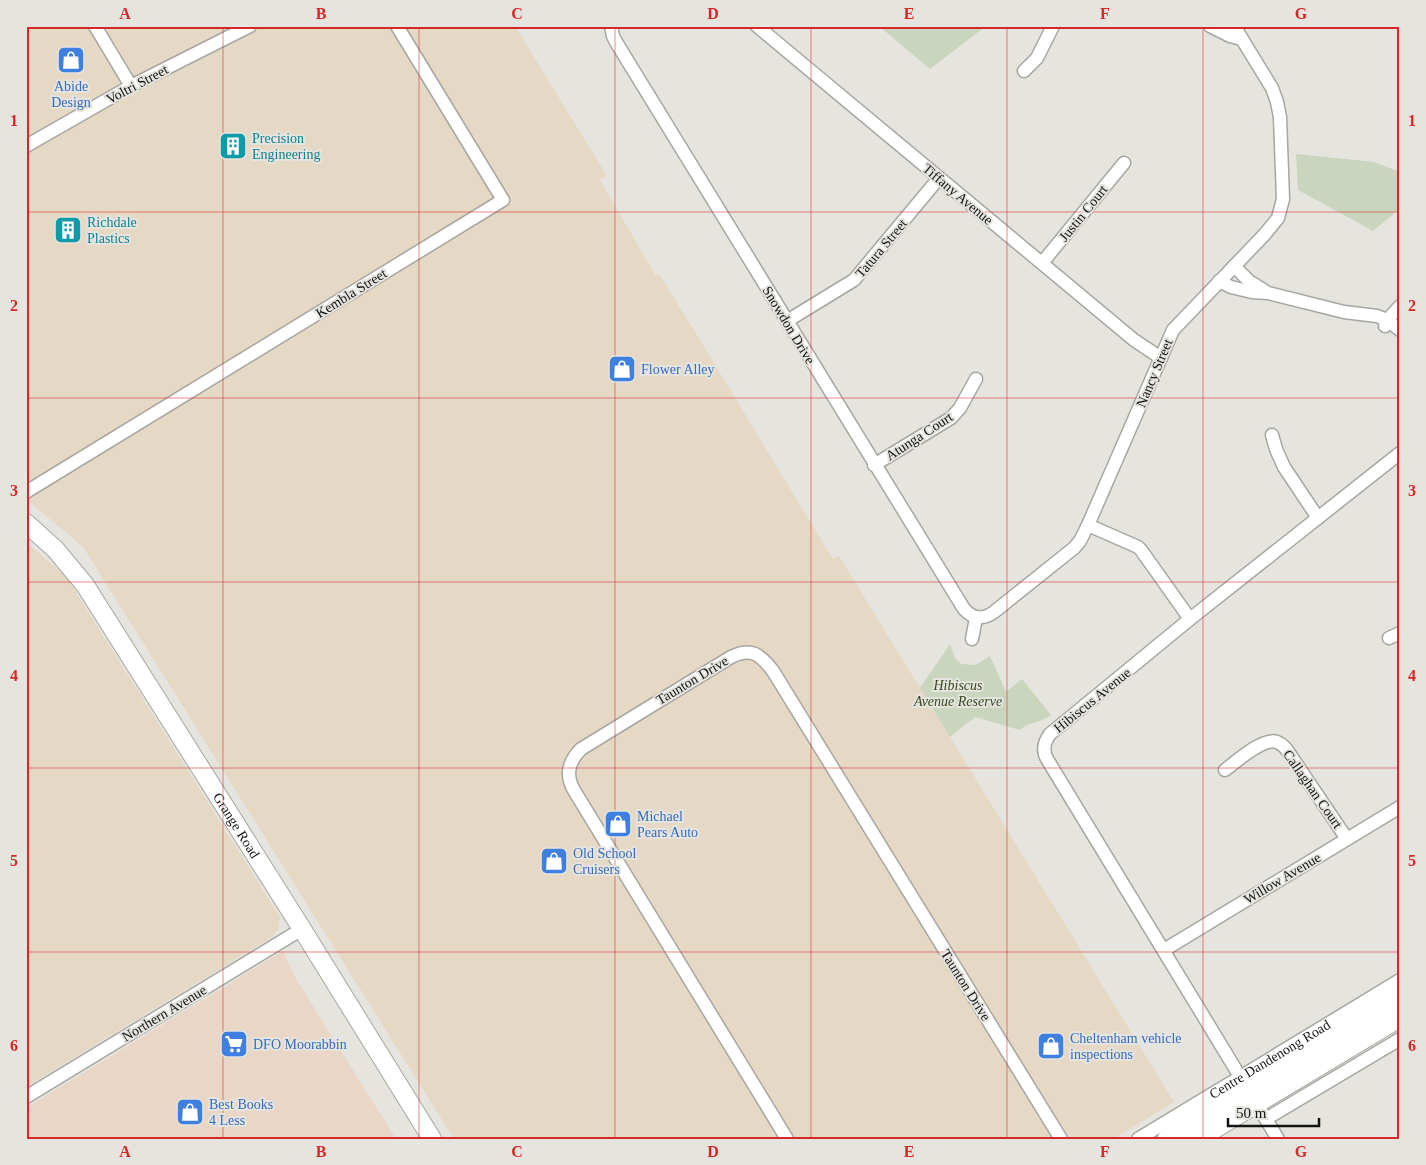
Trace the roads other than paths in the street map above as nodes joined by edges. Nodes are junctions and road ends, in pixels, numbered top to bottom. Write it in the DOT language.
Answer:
graph roads {
  1 [pos="95,26"];
  2 [pos="250,26"];
  3 [pos="397,26"];
  4 [pos="611,26"];
  5 [pos="757,26"];
  6 [pos="1054,26"];
  7 [pos="1210,26"];
  8 [pos="1234,26"];
  9 [pos="1242,39"];
  10 [pos="1024,71"];
  11 [pos="131,86"];
  12 [pos="26,146"];
  13 [pos="1124,162"];
  14 [pos="939,178"];
  15 [pos="1042,263"];
  16 [pos="1234,266"];
  17 [pos="1219,281"];
  18 [pos="1268,293"];
  19 [pos="1400,306"];
  20 [pos="786,321"];
  21 [pos="1393,323"];
  22 [pos="1400,340"];
  23 [pos="1160,358"];
  24 [pos="976,379"];
  25 [pos="1272,435"];
  26 [pos="1400,453"];
  27 [pos="874,465"];
  28 [pos="26,492"];
  29 [pos="1318,518"];
  30 [pos="26,523"];
  31 [pos="1088,525"];
  32 [pos="976,618"];
  33 [pos="1190,620"];
  34 [pos="972,638"];
  35 [pos="1225,770"];
  36 [pos="1400,807"];
  37 [pos="1347,839"];
  38 [pos="302,929"];
  39 [pos="1164,950"];
  40 [pos="1400,980"];
  41 [pos="1400,997"];
  42 [pos="1400,1017"];
  43 [pos="1400,1039"];
  44 [pos="26,1097"];
  45 [pos="1252,1097"];
  46 [pos="1222,1131"];
  47 [pos="432,1139"];
  48 [pos="787,1139"];
  49 [pos="1061,1139"];
  50 [pos="1138,1139"];
  51 [pos="1167,1139"];
  52 [pos="1197,1139"];
  53 [pos="1278,1139"];
  1 -- 11 [label="street"];
  2 -- 11 [label="street, Voltri Street"];
  3 -- 28 [label="street, Kembla Street"];
  4 -- 20 [label="street, Snowdon Drive"];
  5 -- 14 [label="street, Tiffany Avenue"];
  6 -- 10 [label="street"];
  7 -- 9 [label="street"];
  8 -- 9 [label="street, Nancy Street"];
  9 -- 16 [label="street, Nancy Street"];
  11 -- 12 [label="street, Voltri Street"];
  13 -- 15 [label="street, Justin Court"];
  14 -- 15 [label="street, Tiffany Avenue"];
  14 -- 20 [label="street, Tatura Street"];
  15 -- 23 [label="street, Tiffany Avenue"];
  16 -- 17 [label="street, Nancy Street"];
  16 -- 18 [label="street"];
  17 -- 18 [label="street"];
  17 -- 23 [label="street, Nancy Street"];
  18 -- 21 [label="street"];
  19 -- 21 [label="street"];
  20 -- 27 [label="street, Snowdon Drive"];
  21 -- 22 [label="street"];
  23 -- 31 [label="street, Nancy Street"];
  24 -- 27 [label="street, Atunga Court"];
  25 -- 29 [label="street"];
  26 -- 29 [label="street, Hibiscus Avenue"];
  27 -- 32 [label="street, Snowdon Drive"];
  29 -- 33 [label="street, Hibiscus Avenue"];
  30 -- 38 [label="main road, Grange Road"];
  31 -- 32 [label="street, Nancy Street"];
  31 -- 33 [label="street"];
  32 -- 34 [label="street"];
  33 -- 39 [label="street, Hibiscus Avenue"];
  35 -- 37 [label="street, Callaghan Court"];
  36 -- 37 [label="street, Willow Avenue"];
  37 -- 39 [label="street, Willow Avenue"];
  38 -- 44 [label="street, Northern Avenue"];
  38 -- 47 [label="main road, Grange Road"];
  39 -- 45 [label="street, Hibiscus Avenue"];
  40 -- 45 [label="street, Centre Dandenong Road"];
  41 -- 45 [label="main road, Centre Dandenong Road"];
  42 -- 45 [label="main road, Centre Dandenong Road"];
  43 -- 45 [label="street, Centre Dandenong Road"];
  45 -- 46 [label="main road, Centre Dandenong Road"];
  45 -- 50 [label="street, Centre Dandenong Road"];
  45 -- 51 [label="main road, Centre Dandenong Road"];
  45 -- 53 [label="street, Hibiscus Avenue"];
  46 -- 52 [label="main road, Centre Dandenong Road"];
  48 -- 49 [label="street, Taunton Drive"];
}
